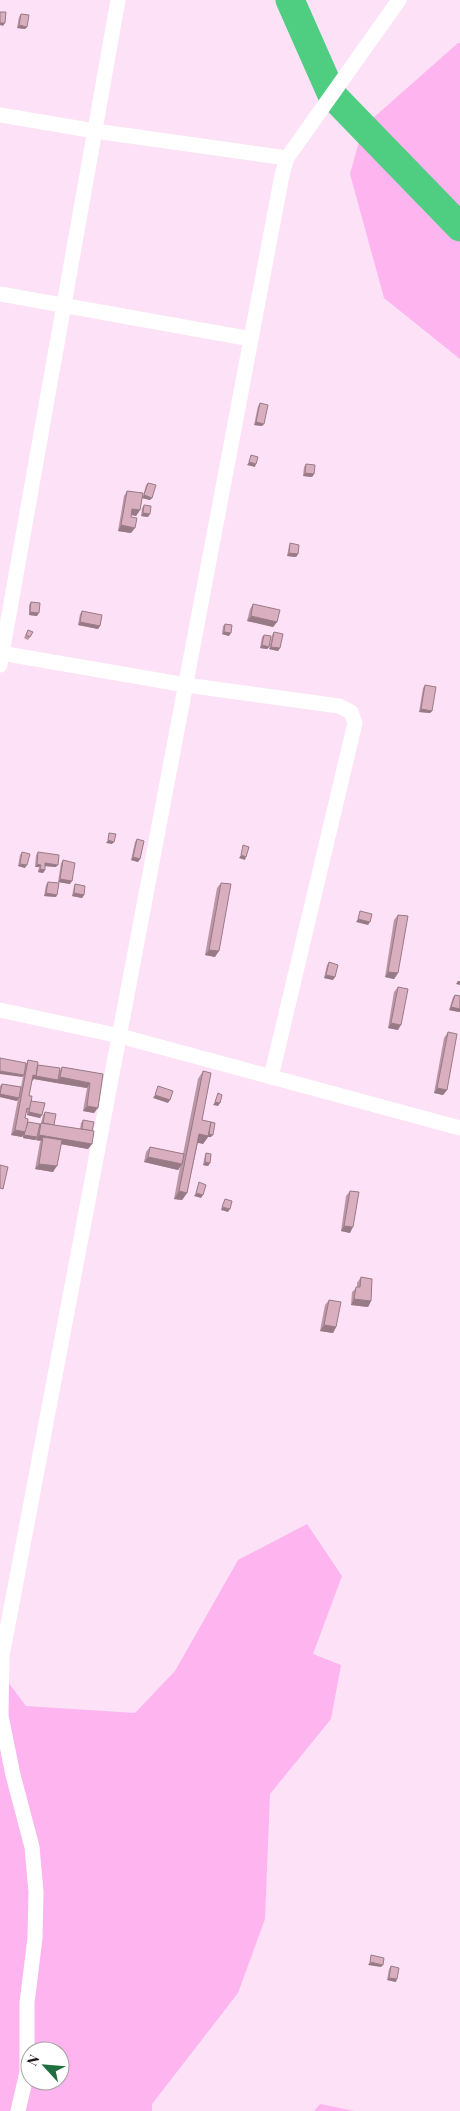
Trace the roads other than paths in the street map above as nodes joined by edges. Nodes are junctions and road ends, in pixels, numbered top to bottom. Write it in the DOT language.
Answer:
graph roads {
  1 [pos="118,0"];
  2 [pos="399,0"];
  3 [pos="0,115"];
  4 [pos="95,131"];
  5 [pos="287,158"];
  6 [pos="0,294"];
  7 [pos="64,306"];
  8 [pos="251,340"];
  9 [pos="1,657"];
  10 [pos="186,686"];
  11 [pos="0,1010"];
  12 [pos="120,1036"];
  13 [pos="271,1077"];
  14 [pos="460,1128"];
  15 [pos="18,2111"];
  1 -- 4 [label="street"];
  2 -- 5 [label="street"];
  3 -- 4 [label="street"];
  4 -- 5 [label="street"];
  4 -- 7 [label="street"];
  5 -- 8 [label="street"];
  6 -- 7 [label="street"];
  7 -- 8 [label="street"];
  7 -- 9 [label="street"];
  8 -- 10 [label="street"];
  9 -- 10 [label="street"];
  10 -- 12 [label="street"];
  10 -- 13 [label="street"];
  11 -- 12 [label="street"];
  12 -- 13 [label="street"];
  12 -- 15 [label="street"];
  13 -- 14 [label="street"];
}
